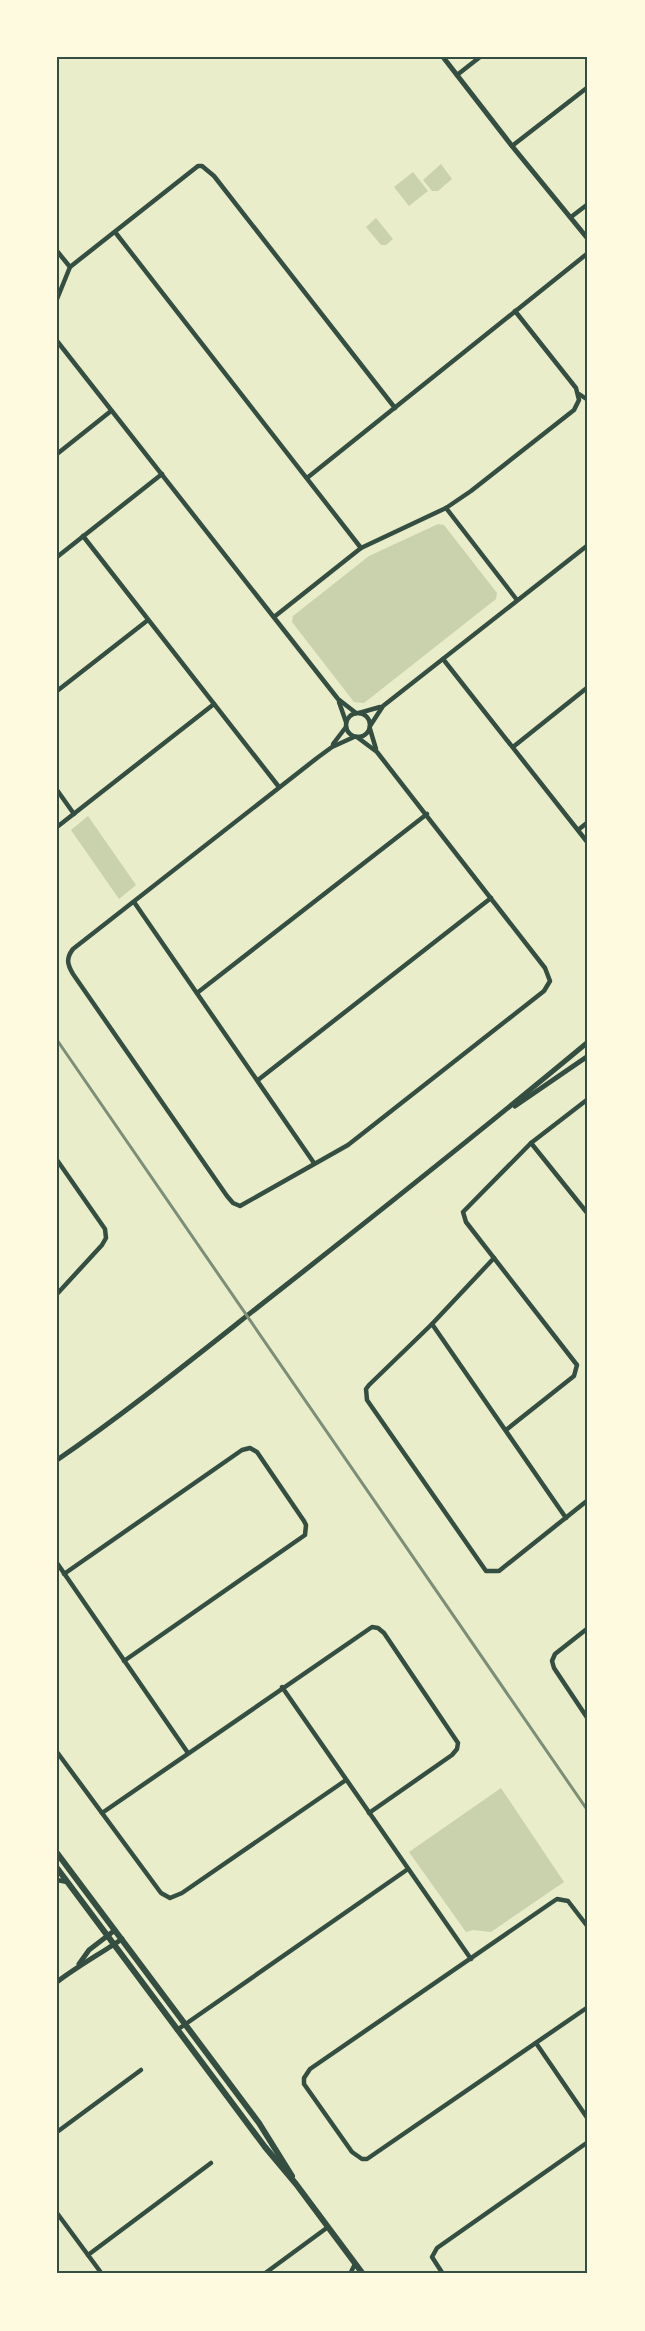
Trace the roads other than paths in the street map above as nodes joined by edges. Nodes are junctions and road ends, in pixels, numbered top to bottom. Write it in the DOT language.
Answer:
graph roads {
  1 [pos="443,57"];
  2 [pos="480,57"];
  3 [pos="457,75"];
  4 [pos="588,87"];
  5 [pos="512,146"];
  6 [pos="588,204"];
  7 [pos="571,217"];
  8 [pos="115,232"];
  9 [pos="588,239"];
  10 [pos="57,251"];
  11 [pos="588,253"];
  12 [pos="70,267"];
  13 [pos="57,299"];
  14 [pos="515,311"];
  15 [pos="57,341"];
  16 [pos="59,349"];
  17 [pos="579,394"];
  18 [pos="588,400"];
  19 [pos="395,408"];
  20 [pos="111,411"];
  21 [pos="57,454"];
  22 [pos="162,474"];
  23 [pos="307,478"];
  24 [pos="446,508"];
  25 [pos="83,536"];
  26 [pos="588,545"];
  27 [pos="361,548"];
  28 [pos="57,557"];
  29 [pos="517,600"];
  30 [pos="274,617"];
  31 [pos="148,620"];
  32 [pos="443,659"];
  33 [pos="588,687"];
  34 [pos="57,692"];
  35 [pos="338,699"];
  36 [pos="214,704"];
  37 [pos="383,706"];
  38 [pos="358,713"];
  39 [pos="346,725"];
  40 [pos="370,728"];
  41 [pos="356,737"];
  42 [pos="332,747"];
  43 [pos="513,747"];
  44 [pos="377,752"];
  45 [pos="279,788"];
  46 [pos="57,790"];
  47 [pos="74,814"];
  48 [pos="427,814"];
  49 [pos="588,822"];
  50 [pos="57,827"];
  51 [pos="578,830"];
  52 [pos="588,843"];
  53 [pos="491,898"];
  54 [pos="134,902"];
  55 [pos="197,993"];
  56 [pos="588,1042"];
  57 [pos="588,1056"];
  58 [pos="258,1080"];
  59 [pos="588,1099"];
  60 [pos="504,1112"];
  61 [pos="531,1143"];
  62 [pos="57,1160"];
  63 [pos="314,1163"];
  64 [pos="588,1214"];
  65 [pos="494,1258"];
  66 [pos="57,1294"];
  67 [pos="432,1324"];
  68 [pos="506,1430"];
  69 [pos="57,1460"];
  70 [pos="588,1500"];
  71 [pos="566,1518"];
  72 [pos="57,1563"];
  73 [pos="64,1574"];
  74 [pos="588,1628"];
  75 [pos="124,1661"];
  76 [pos="282,1688"];
  77 [pos="588,1719"];
  78 [pos="57,1752"];
  79 [pos="188,1753"];
  80 [pos="346,1780"];
  81 [pos="102,1813"];
  82 [pos="369,1813"];
  83 [pos="57,1853"];
  84 [pos="57,1868"];
  85 [pos="408,1869"];
  86 [pos="57,1880"];
  87 [pos="67,1882"];
  88 [pos="588,1927"];
  89 [pos="116,1930"];
  90 [pos="108,1936"];
  91 [pos="122,1939"];
  92 [pos="114,1945"];
  93 [pos="471,1959"];
  94 [pos="78,1966"];
  95 [pos="57,1982"];
  96 [pos="588,2007"];
  97 [pos="186,2024"];
  98 [pos="177,2030"];
  99 [pos="536,2043"];
  100 [pos="141,2070"];
  101 [pos="588,2119"];
  102 [pos="57,2132"];
  103 [pos="588,2142"];
  104 [pos="211,2163"];
  105 [pos="296,2184"];
  106 [pos="57,2213"];
  107 [pos="328,2227"];
  108 [pos="88,2254"];
  109 [pos="355,2264"];
  110 [pos="102,2274"];
  111 [pos="264,2274"];
  112 [pos="350,2274"];
  113 [pos="363,2274"];
  114 [pos="442,2274"];
  1 -- 3 [label="street"];
  2 -- 3 [label="street"];
  3 -- 5 [label="street"];
  4 -- 5 [label="street"];
  5 -- 7 [label="street"];
  6 -- 7 [label="street"];
  7 -- 9 [label="street"];
  8 -- 12 [label="street"];
  8 -- 19 [label="street"];
  8 -- 23 [label="street"];
  10 -- 12 [label="street"];
  11 -- 14 [label="street"];
  12 -- 13 [label="street"];
  14 -- 17 [label="street"];
  14 -- 19 [label="street"];
  15 -- 16 [label="street"];
  16 -- 20 [label="street"];
  17 -- 18 [label="street"];
  17 -- 24 [label="street"];
  19 -- 23 [label="street"];
  20 -- 21 [label="street"];
  20 -- 22 [label="street"];
  22 -- 25 [label="street"];
  22 -- 30 [label="street"];
  23 -- 27 [label="street"];
  24 -- 27 [label="street"];
  24 -- 29 [label="street"];
  25 -- 28 [label="street"];
  25 -- 31 [label="street"];
  26 -- 29 [label="street"];
  27 -- 30 [label="street"];
  29 -- 32 [label="street"];
  30 -- 35 [label="street"];
  31 -- 34 [label="street"];
  31 -- 36 [label="street"];
  32 -- 37 [label="street"];
  32 -- 43 [label="street"];
  33 -- 43 [label="street"];
  35 -- 38 [label="street"];
  35 -- 39 [label="street"];
  36 -- 45 [label="street"];
  36 -- 47 [label="street"];
  37 -- 38 [label="street"];
  37 -- 40 [label="street"];
  38 -- 39 [label="street"];
  38 -- 40 [label="street"];
  39 -- 41 [label="street"];
  39 -- 42 [label="street"];
  40 -- 41 [label="street"];
  40 -- 44 [label="street"];
  41 -- 42 [label="street"];
  41 -- 44 [label="street"];
  42 -- 45 [label="street"];
  43 -- 51 [label="street"];
  44 -- 48 [label="street"];
  45 -- 54 [label="street"];
  46 -- 47 [label="street"];
  47 -- 50 [label="street"];
  48 -- 53 [label="street"];
  48 -- 55 [label="street"];
  49 -- 51 [label="street"];
  51 -- 52 [label="street"];
  53 -- 58 [label="street"];
  53 -- 63 [label="street"];
  54 -- 55 [label="street"];
  54 -- 63 [label="street"];
  55 -- 58 [label="street"];
  56 -- 60 [label="street"];
  57 -- 60 [label="street"];
  58 -- 63 [label="street"];
  59 -- 61 [label="street"];
  60 -- 69 [label="street"];
  61 -- 64 [label="street"];
  61 -- 65 [label="street"];
  62 -- 66 [label="street"];
  65 -- 67 [label="street"];
  65 -- 68 [label="street"];
  67 -- 68 [label="street"];
  67 -- 71 [label="street"];
  68 -- 71 [label="street"];
  70 -- 71 [label="street"];
  72 -- 73 [label="street"];
  73 -- 75 [label="street"];
  73 -- 75 [label="street"];
  74 -- 77 [label="street"];
  75 -- 79 [label="street"];
  76 -- 79 [label="street"];
  76 -- 80 [label="street"];
  76 -- 82 [label="street"];
  78 -- 81 [label="street"];
  79 -- 81 [label="street"];
  80 -- 81 [label="street"];
  80 -- 82 [label="street"];
  82 -- 85 [label="street"];
  83 -- 89 [label="main road"];
  84 -- 87 [label="main road"];
  85 -- 93 [label="street"];
  85 -- 97 [label="street"];
  86 -- 87 [label="street"];
  87 -- 90 [label="main road"];
  88 -- 93 [label="street"];
  89 -- 90 [label="street"];
  89 -- 91 [label="main road"];
  90 -- 92 [label="main road"];
  90 -- 94 [label="street"];
  91 -- 92 [label="street"];
  91 -- 97 [label="main road"];
  92 -- 94 [label="street"];
  92 -- 98 [label="main road"];
  93 -- 99 [label="street"];
  94 -- 95 [label="street"];
  96 -- 99 [label="street"];
  97 -- 98 [label="street"];
  97 -- 105 [label="main road"];
  98 -- 105 [label="main road"];
  99 -- 101 [label="street"];
  100 -- 102 [label="street"];
  103 -- 114 [label="street"];
  104 -- 108 [label="street"];
  105 -- 107 [label="main road"];
  106 -- 108 [label="street"];
  107 -- 109 [label="main road"];
  107 -- 111 [label="street"];
  108 -- 110 [label="street"];
  109 -- 112 [label="street"];
  109 -- 113 [label="main road"];
}
